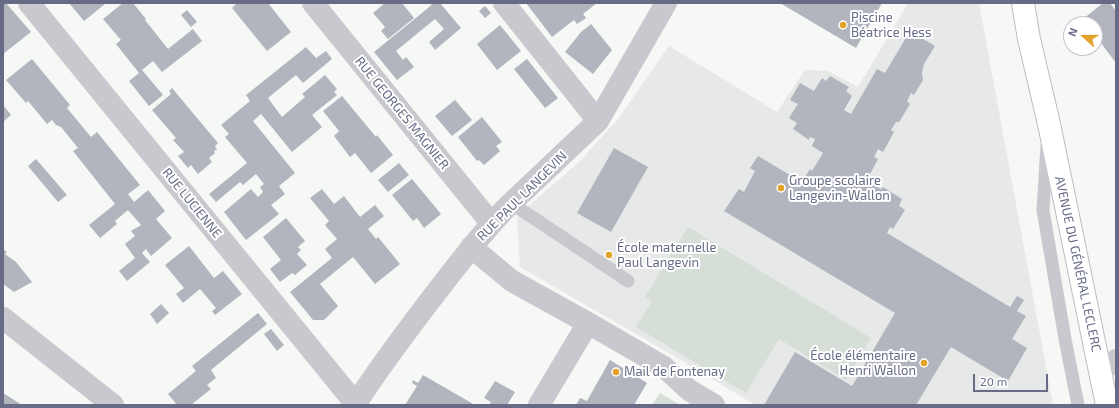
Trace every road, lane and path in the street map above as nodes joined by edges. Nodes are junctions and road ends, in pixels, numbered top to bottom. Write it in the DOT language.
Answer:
graph roads {
  1 [pos="29,3"];
  2 [pos="313,3"];
  3 [pos="504,3"];
  4 [pos="666,3"];
  5 [pos="1023,3"];
  6 [pos="598,121"];
  7 [pos="1049,124"];
  8 [pos="511,203"];
  9 [pos="491,223"];
  10 [pos="471,247"];
  11 [pos="628,281"];
  12 [pos="3,318"];
  13 [pos="588,323"];
  14 [pos="1108,366"];
  15 [pos="355,404"];
  16 [pos="113,405"];
  17 [pos="539,405"];
  18 [pos="714,405"];
  19 [pos="1078,405"];
  20 [pos="1107,405"];
  1 -- 15 [label="street, RUE LUCIENNE"];
  2 -- 9 [label="street, RUE GEORGES MAGNIER"];
  3 -- 6 [label="street"];
  4 -- 6 [label="street, RUE PAUL LANGEVIN"];
  5 -- 7 [label="main road, AVENUE DU GÉNÉRAL LECLERC"];
  6 -- 8 [label="street, RUE PAUL LANGEVIN"];
  7 -- 14 [label="main road, AVENUE DU GÉNÉRAL LECLERC"];
  7 -- 19 [label="lane, AVENUE DU GÉNÉRAL LECLERC"];
  8 -- 9 [label="street, RUE PAUL LANGEVIN"];
  8 -- 11 [label="lane"];
  9 -- 10 [label="street, RUE PAUL LANGEVIN"];
  10 -- 13 [label="street"];
  10 -- 15 [label="street, RUE PAUL LANGEVIN"];
  12 -- 16 [label="street"];
  13 -- 17 [label="street"];
  13 -- 18 [label="street"];
  14 -- 20 [label="main road, AVENUE DU GÉNÉRAL LECLERC"];
}
